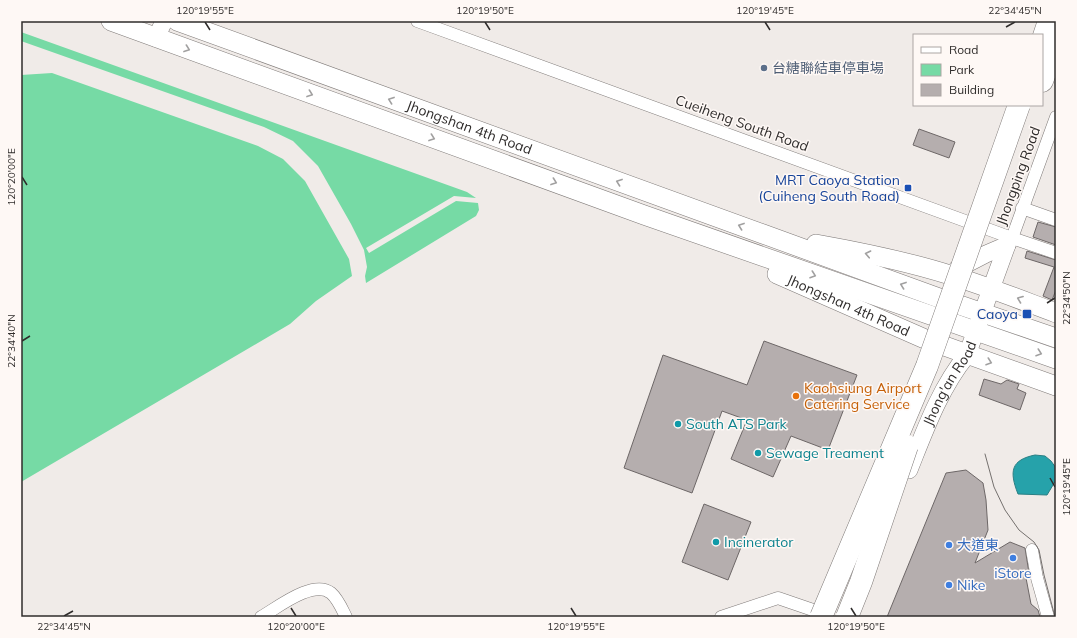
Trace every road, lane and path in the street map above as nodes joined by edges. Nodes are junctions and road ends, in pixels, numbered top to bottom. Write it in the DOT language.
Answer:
graph roads {
  1 [pos="111,21"];
  2 [pos="176,21"];
  3 [pos="418,21"];
  4 [pos="1050,21"];
  5 [pos="160,30"];
  6 [pos="1043,39"];
  7 [pos="1056,43"];
  8 [pos="1043,78"];
  9 [pos="1019,106"];
  10 [pos="1033,106"];
  11 [pos="1056,117"];
  12 [pos="1051,143"];
  13 [pos="1022,208"];
  14 [pos="644,215"];
  15 [pos="1056,220"];
  16 [pos="762,234"];
  17 [pos="1009,242"];
  18 [pos="1056,253"];
  19 [pos="948,274"];
  20 [pos="991,288"];
  21 [pos="939,298"];
  22 [pos="983,312"];
  23 [pos="1056,313"];
  24 [pos="933,317"];
  25 [pos="976,332"];
  26 [pos="1056,338"];
  27 [pos="925,339"];
  28 [pos="967,354"];
  29 [pos="1056,359"];
  30 [pos="1056,386"];
  31 [pos="906,431"];
  32 [pos="902,488"];
  33 [pos="1032,550"];
  34 [pos="820,616"];
  35 [pos="261,617"];
  36 [pos="346,617"];
  37 [pos="721,617"];
  38 [pos="838,617"];
  39 [pos="844,617"];
  40 [pos="847,617"];
  41 [pos="856,617"];
  42 [pos="1048,617"];
  1 -- 5 [label="main road, Jhongshan 4th Road"];
  16 -- 2 [label="main road, Jhongshan 4th Road, one-way"];
  3 -- 17 [label="street, Cueiheng South Road"];
  4 -- 6 [label="highway"];
  5 -- 14 [label="main road, Jhongshan 4th Road, one-way"];
  7 -- 8 [label="highway"];
  9 -- 31 [label="highway, bridge"];
  10 -- 31 [label="highway"];
  11 -- 12 [label="street, Jhongping Road"];
  12 -- 13 [label="street, Jhongping Road"];
  13 -- 15 [label="street"];
  13 -- 17 [label="street, Jhongping Road"];
  14 -- 24 [label="main road, Jhongshan 4th Road, one-way"];
  14 -- 27 [label="main road, Jhongshan 4th Road"];
  19 -- 16 [label="main road, Jhongshan 4th Road, one-way"];
  21 -- 16 [label="main road, Jhongshan 4th Road, one-way"];
  17 -- 18 [label="street, Cueiheng South Road"];
  17 -- 19 [label="street"];
  17 -- 20 [label="street, Jhong'an Road"];
  19 -- 20 [label="main road, Jhongshan 4th Road"];
  19 -- 21 [label="street"];
  20 -- 22 [label="street, Jhong'an Road"];
  23 -- 20 [label="main road, Jhongshan 4th Road, one-way"];
  21 -- 22 [label="main road, Jhongshan 4th Road"];
  21 -- 24 [label="street"];
  22 -- 25 [label="street, Jhong'an Road"];
  22 -- 26 [label="main road, Jhongshan 4th Road"];
  24 -- 25 [label="main road, Jhongshan 4th Road"];
  24 -- 27 [label="street"];
  25 -- 28 [label="street, Jhong'an Road"];
  25 -- 29 [label="main road, Jhongshan 4th Road, one-way"];
  27 -- 28 [label="main road, Jhongshan 4th Road"];
  27 -- 34 [label="street"];
  28 -- 30 [label="main road, Jhongshan 4th Road, one-way"];
  28 -- 32 [label="street, Jhong'an Road"];
  31 -- 34 [label="highway, bridge"];
  31 -- 38 [label="highway, bridge"];
  31 -- 40 [label="highway, bridge"];
  32 -- 39 [label="street, Jhong'an Road"];
  32 -- 41 [label="street, Jhong'an Road"];
  33 -- 42 [label="street"];
  34 -- 37 [label="street"];
  35 -- 36 [label="street"];
}
